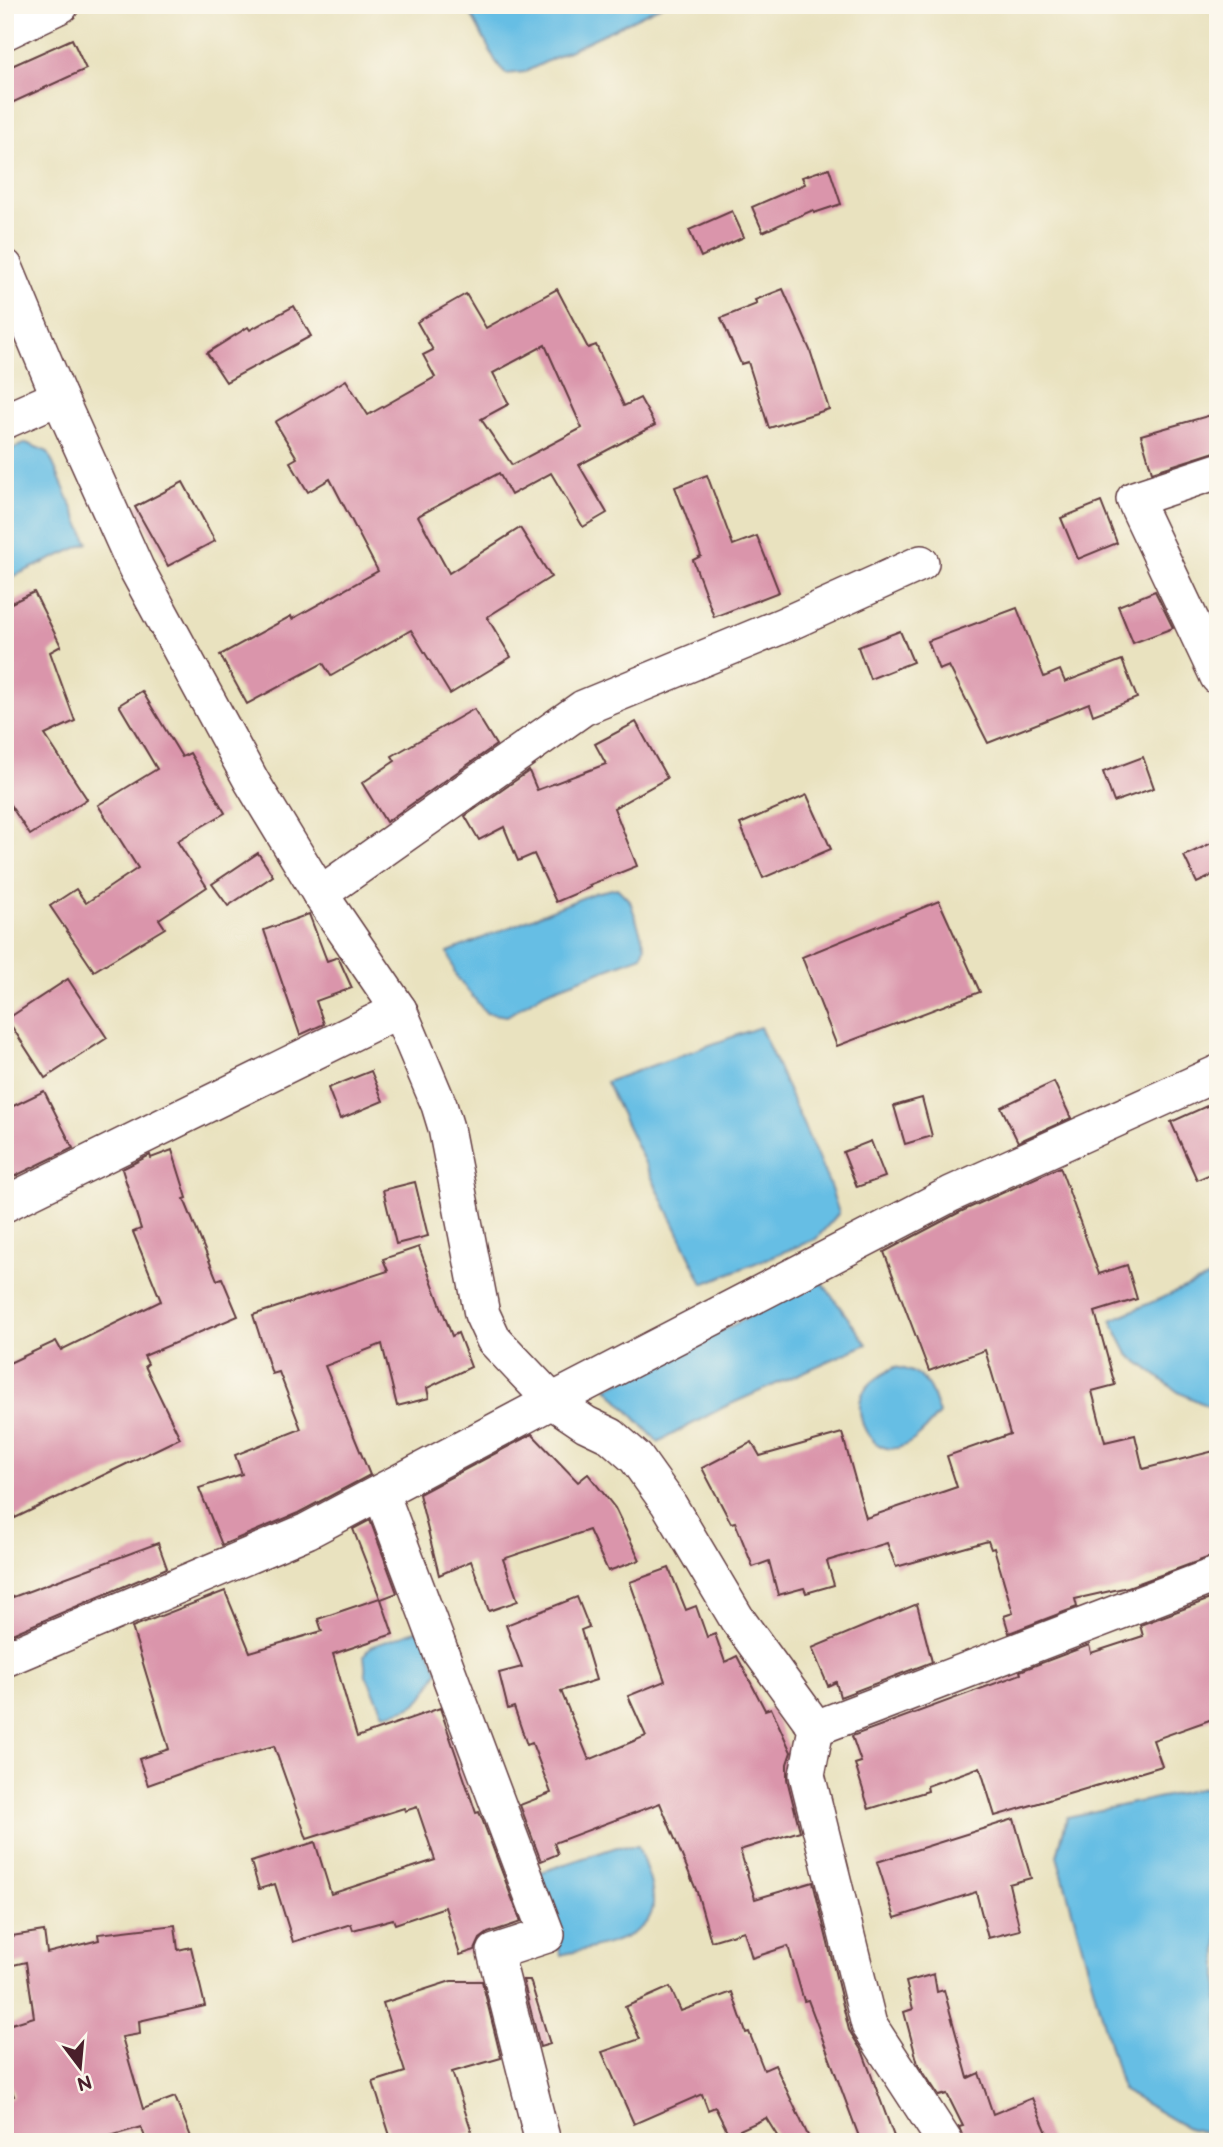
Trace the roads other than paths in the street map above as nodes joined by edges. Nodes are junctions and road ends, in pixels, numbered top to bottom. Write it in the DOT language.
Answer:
graph roads {
  1 [pos="61,5"];
  2 [pos="5,32"];
  3 [pos="5,267"];
  4 [pos="59,397"];
  5 [pos="5,421"];
  6 [pos="1218,471"];
  7 [pos="922,563"];
  8 [pos="1218,677"];
  9 [pos="320,894"];
  10 [pos="399,1010"];
  11 [pos="1218,1073"];
  12 [pos="5,1204"];
  13 [pos="552,1401"];
  14 [pos="381,1493"];
  15 [pos="1218,1574"];
  16 [pos="5,1659"];
  17 [pos="816,1728"];
  18 [pos="543,2142"];
  19 [pos="945,2142"];
  1 -- 2 [label="street"];
  3 -- 4 [label="street"];
  4 -- 5 [label="street"];
  4 -- 9 [label="street"];
  6 -- 8 [label="street"];
  7 -- 9 [label="street"];
  9 -- 10 [label="street"];
  10 -- 12 [label="street"];
  10 -- 13 [label="street"];
  11 -- 13 [label="street"];
  13 -- 14 [label="street"];
  13 -- 17 [label="street"];
  14 -- 16 [label="street"];
  14 -- 18 [label="street"];
  15 -- 17 [label="street"];
  17 -- 19 [label="street"];
}
